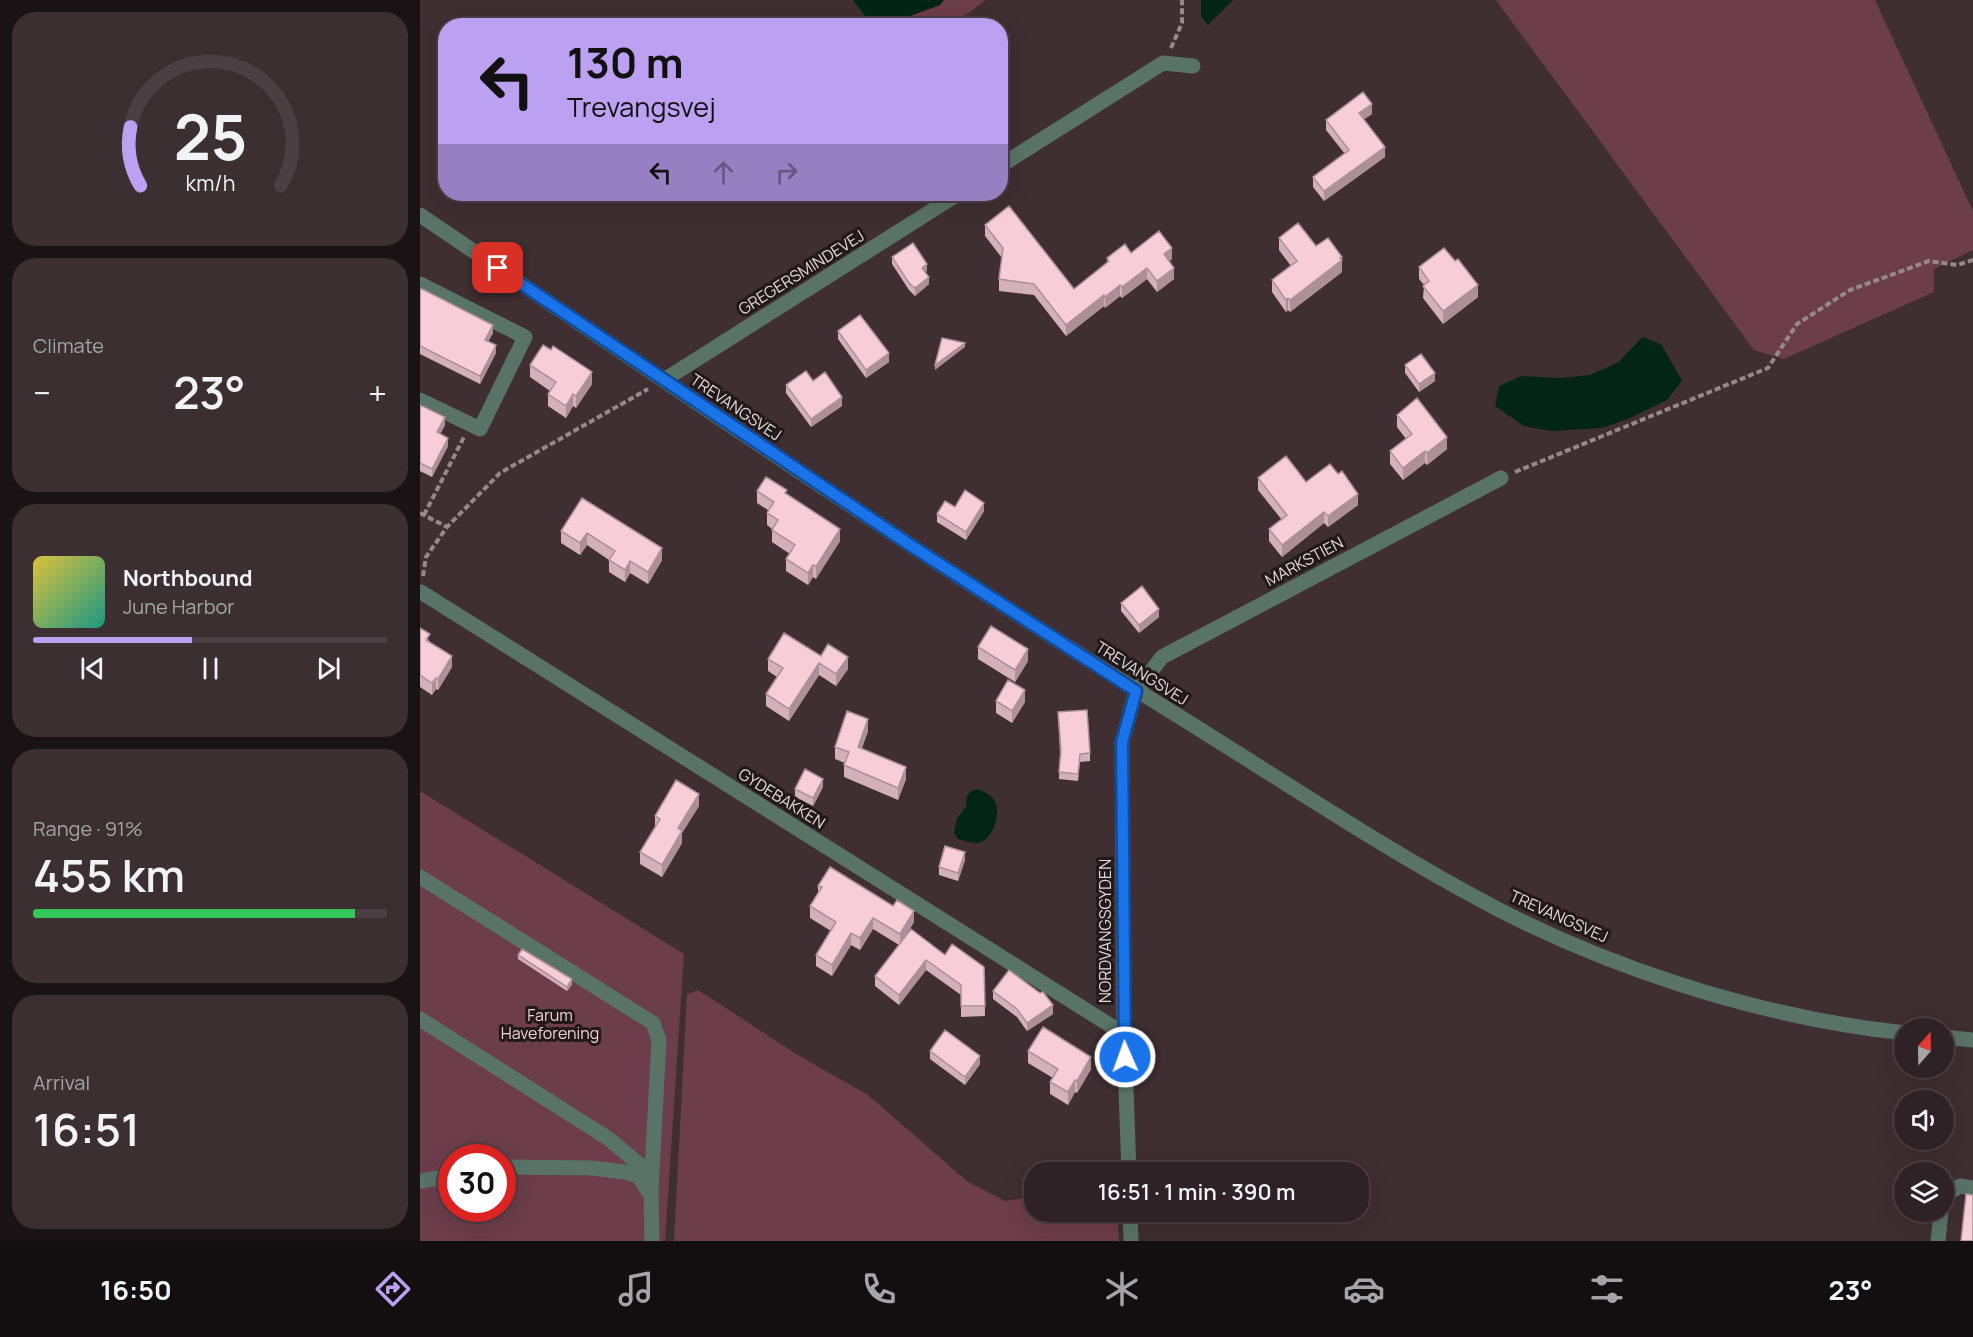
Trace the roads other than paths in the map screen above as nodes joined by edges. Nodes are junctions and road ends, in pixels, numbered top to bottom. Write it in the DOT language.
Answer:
graph roads {
  1 [pos="1193,66"];
  2 [pos="1008,161"];
  3 [pos="947,201"];
  4 [pos="420,215"];
  5 [pos="420,284"];
  6 [pos="664,380"];
  7 [pos="420,400"];
  8 [pos="1501,478"];
  9 [pos="421,592"];
  10 [pos="1136,691"];
  11 [pos="420,877"];
  12 [pos="420,1019"];
  13 [pos="1894,1031"];
  14 [pos="1124,1034"];
  15 [pos="1954,1038"];
  16 [pos="1973,1040"];
  17 [pos="1129,1162"];
  18 [pos="516,1167"];
  19 [pos="652,1175"];
  20 [pos="438,1178"];
  21 [pos="420,1181"];
  22 [pos="1973,1188"];
  23 [pos="1954,1190"];
  24 [pos="651,1194"];
  25 [pos="1130,1222"];
  26 [pos="1940,1222"];
  27 [pos="652,1241"];
  28 [pos="1131,1241"];
  29 [pos="1938,1241"];
  1 -- 2 [label="street"];
  3 -- 6 [label="street, GREGERSMINDEVEJ"];
  4 -- 6 [label="street, TREVANGSVEJ"];
  5 -- 7 [label="street"];
  6 -- 10 [label="street, TREVANGSVEJ"];
  8 -- 10 [label="street, MARKSTIEN"];
  9 -- 14 [label="street, GYDEBAKKEN"];
  10 -- 13 [label="street, TREVANGSVEJ"];
  10 -- 14 [label="street, NORDVANGSGYDEN"];
  11 -- 19 [label="street"];
  12 -- 19 [label="street"];
  14 -- 17 [label="street, NORDVANGSGYDEN"];
  15 -- 16 [label="street"];
  18 -- 24 [label="street"];
  19 -- 24 [label="street"];
  20 -- 21 [label="street"];
  22 -- 23 [label="street"];
  24 -- 27 [label="street"];
  25 -- 28 [label="street"];
  26 -- 29 [label="street"];
}
